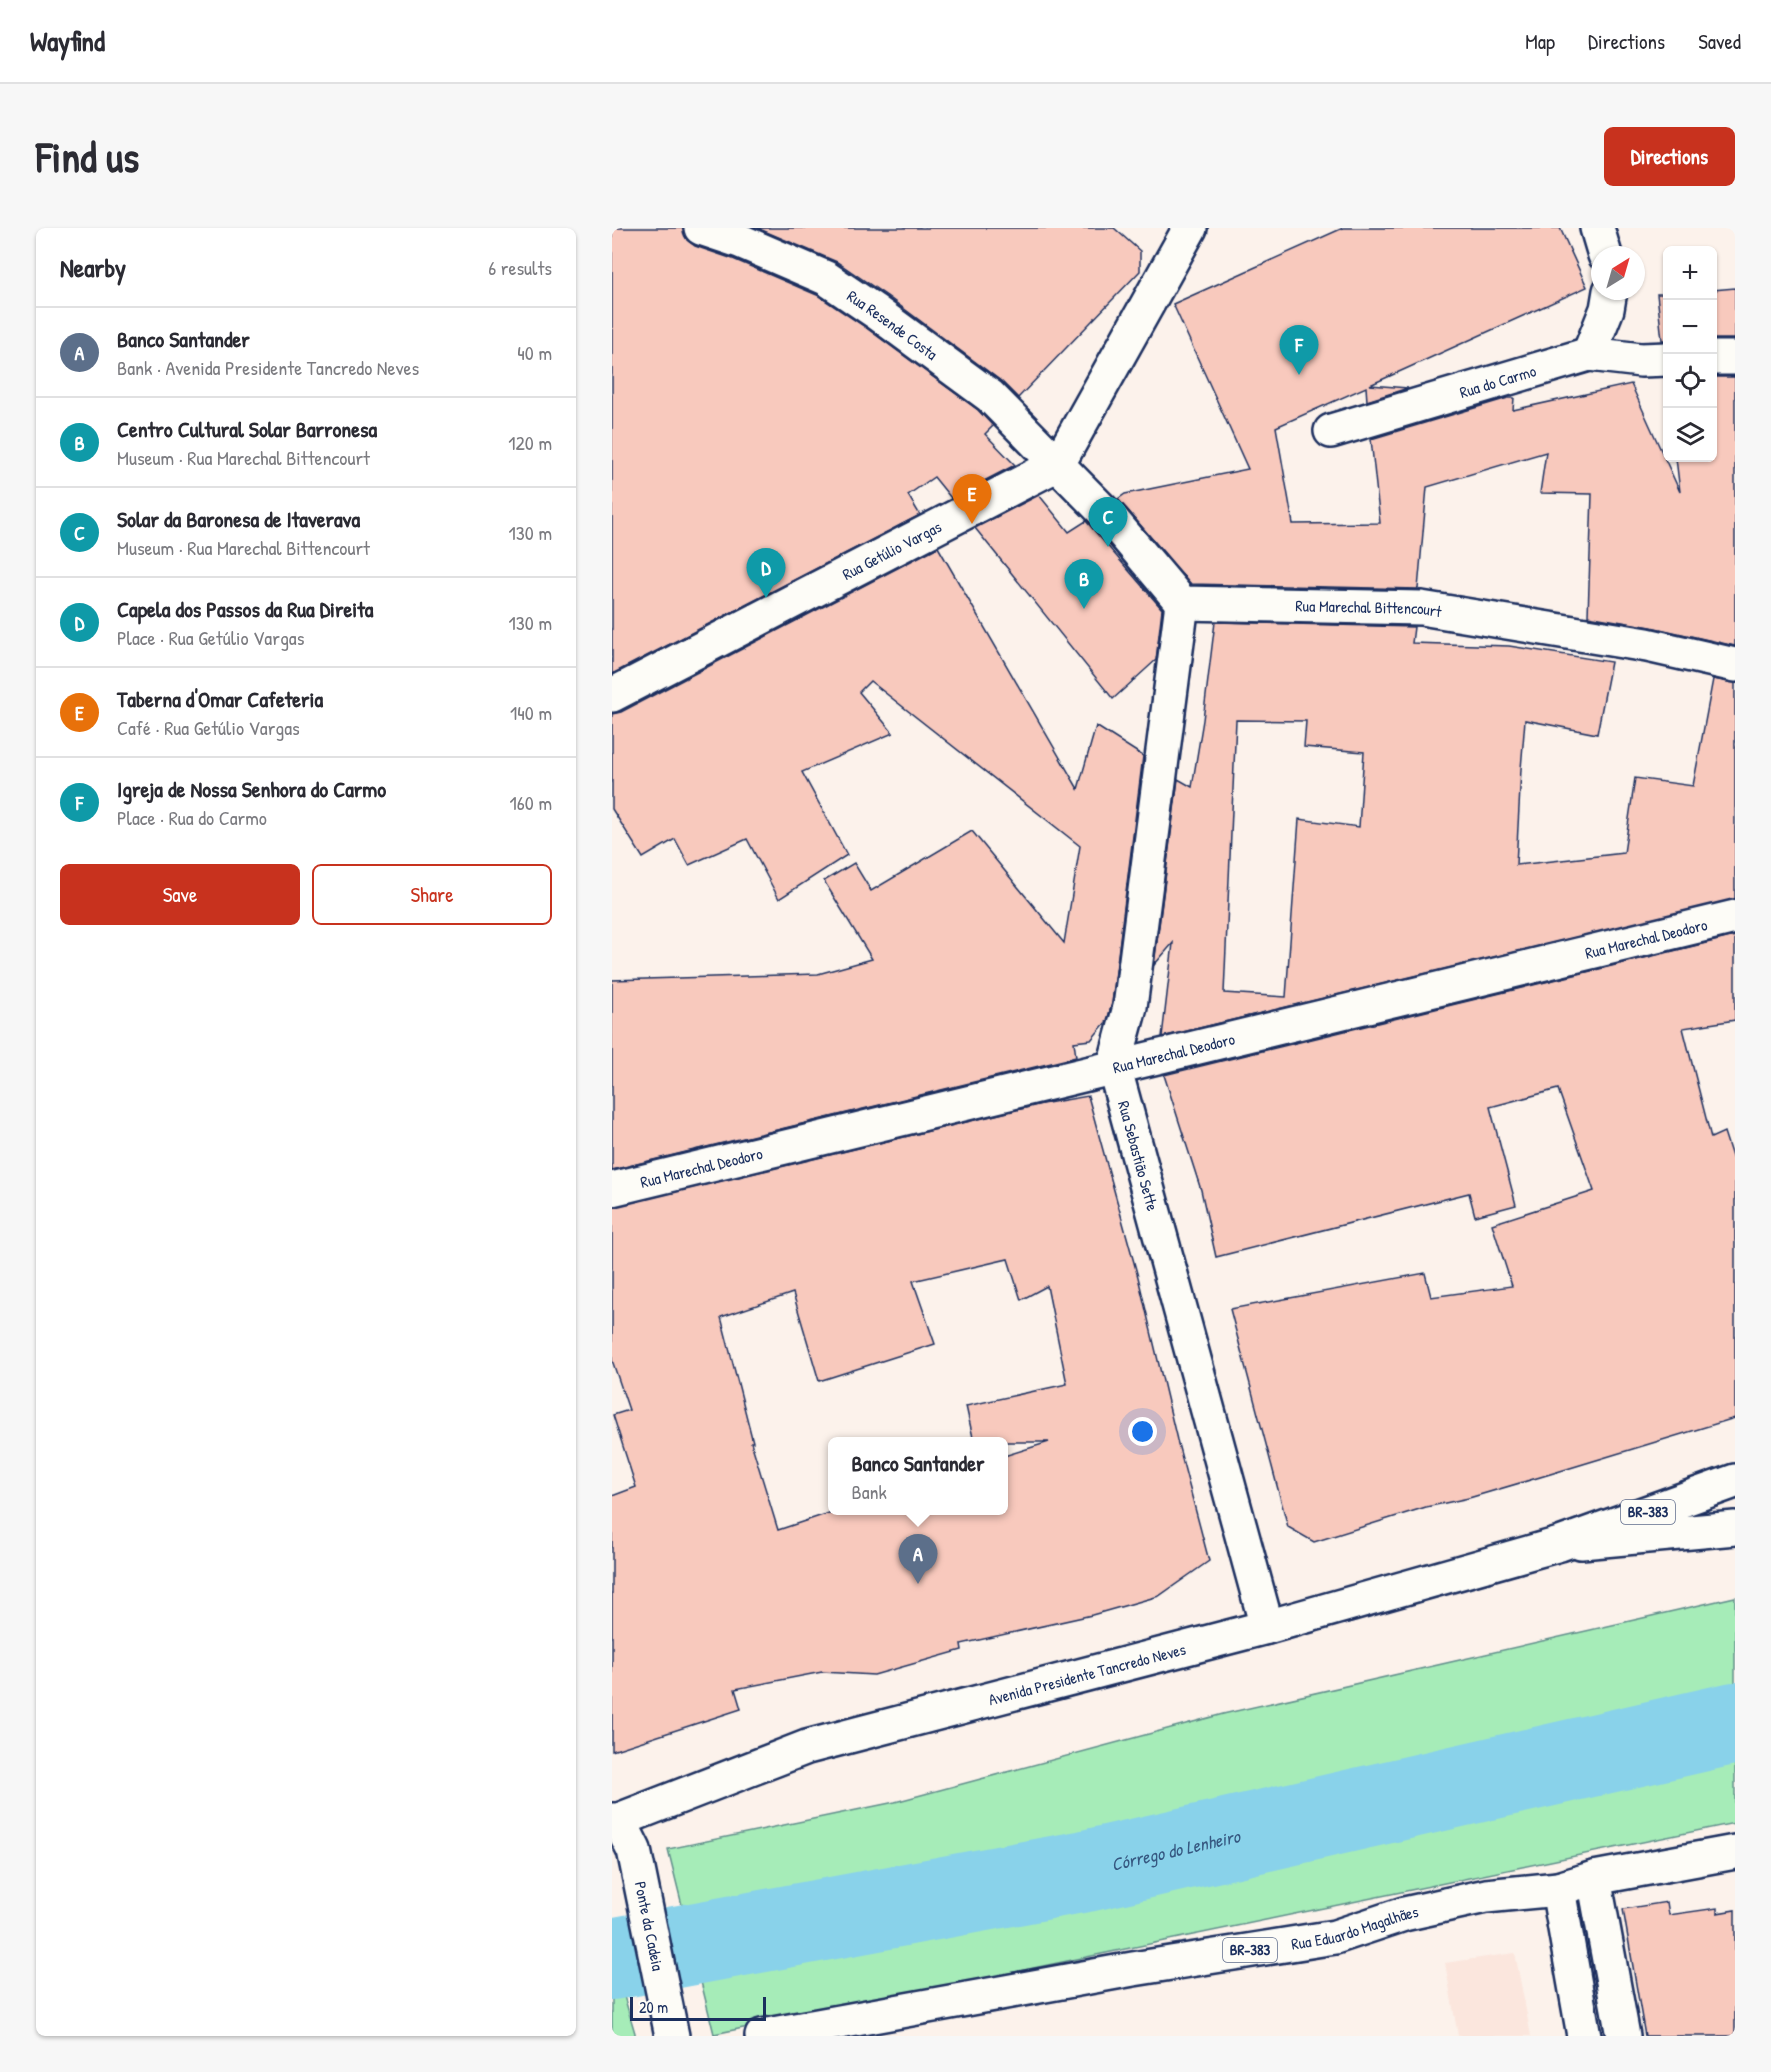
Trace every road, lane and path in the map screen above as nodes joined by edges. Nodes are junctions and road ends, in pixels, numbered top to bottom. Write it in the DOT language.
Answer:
graph roads {
  1 [pos="701,228"];
  2 [pos="1597,228"];
  3 [pos="1189,230"];
  4 [pos="1602,246"];
  5 [pos="1608,300"];
  6 [pos="1589,354"];
  7 [pos="1717,358"];
  8 [pos="1735,358"];
  9 [pos="1663,359"];
  10 [pos="1331,431"];
  11 [pos="1058,464"];
  12 [pos="1182,603"];
  13 [pos="1735,665"];
  14 [pos="612,695"];
  15 [pos="1735,918"];
  16 [pos="1114,1066"];
  17 [pos="612,1189"];
  18 [pos="1735,1481"];
  19 [pos="1735,1528"];
  20 [pos="1560,1544"];
  21 [pos="1267,1627"];
  22 [pos="614,1815"];
  23 [pos="1735,1852"];
  24 [pos="1594,1878"];
  25 [pos="1558,1889"];
  26 [pos="670,2024"];
  27 [pos="762,2036"];
  28 [pos="1584,2036"];
  29 [pos="1623,2036"];
  1 -- 11 [label="main road, Rua Resende Costa"];
  2 -- 4 [label="main road"];
  3 -- 11 [label="main road"];
  5 -- 6 [label="main road"];
  6 -- 9 [label="main road, Rua do Carmo"];
  6 -- 10 [label="main road, Rua do Carmo"];
  7 -- 8 [label="main road"];
  11 -- 12 [label="main road"];
  11 -- 14 [label="main road, Rua Getúlio Vargas"];
  12 -- 13 [label="main road, Rua Marechal Bittencourt"];
  12 -- 16 [label="main road"];
  15 -- 16 [label="main road, Rua Marechal Deodoro"];
  16 -- 17 [label="main road, Rua Marechal Deodoro"];
  16 -- 21 [label="main road, Rua Sebastião Sette"];
  18 -- 20 [label="main road, Avenida Presidente Tancredo Neves / BR-383"];
  19 -- 20 [label="main road, Avenida Presidente Tancredo Neves"];
  20 -- 21 [label="main road, Avenida Presidente Tancredo Neves / BR-383"];
  21 -- 22 [label="main road, Avenida Presidente Tancredo Neves / BR-383"];
  22 -- 26 [label="main road, Ponte da Cadeia"];
  23 -- 24 [label="main road, Rua Eduardo Magalhães / BR-383"];
  24 -- 25 [label="main road, Rua Eduardo Magalhães / BR-383"];
  24 -- 29 [label="main road"];
  25 -- 27 [label="main road, Rua Eduardo Magalhães / BR-383"];
  25 -- 28 [label="main road"];
}
